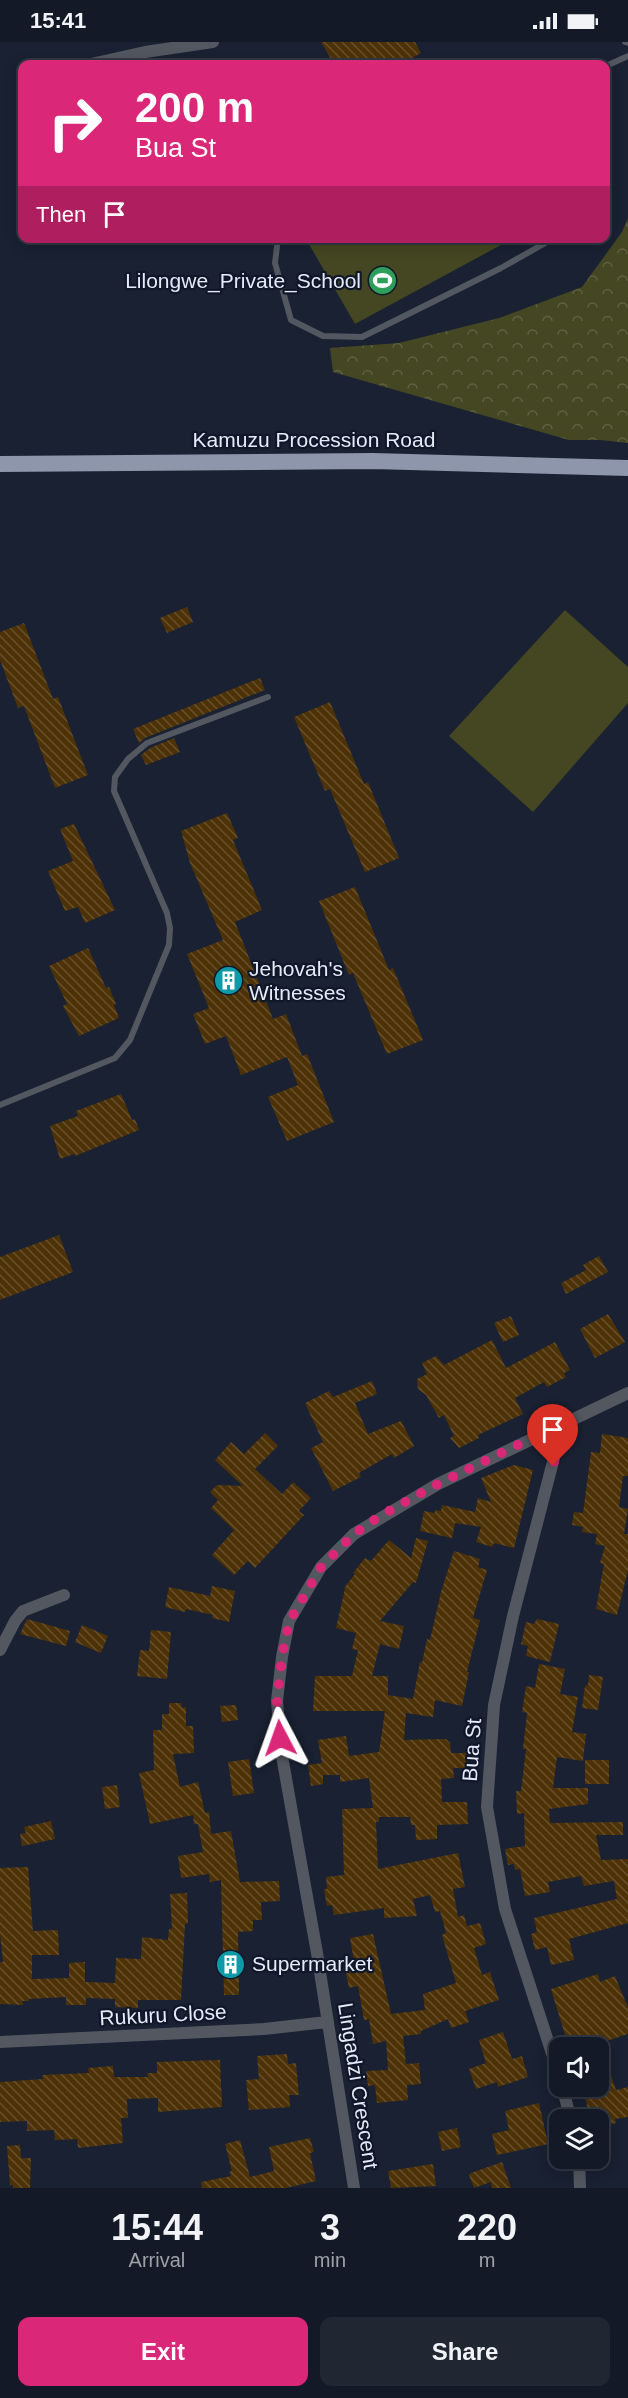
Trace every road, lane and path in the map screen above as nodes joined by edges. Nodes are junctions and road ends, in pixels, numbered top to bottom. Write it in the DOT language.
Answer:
graph roads {
  1 [pos="213,42"];
  2 [pos="628,56"];
  3 [pos="109,60"];
  4 [pos="610,64"];
  5 [pos="277,243"];
  6 [pos="545,243"];
  7 [pos="0,464"];
  8 [pos="628,468"];
  9 [pos="268,697"];
  10 [pos="0,1106"];
  11 [pos="628,1393"];
  12 [pos="563,1423"];
  13 [pos="64,1595"];
  14 [pos="0,1650"];
  15 [pos="327,2022"];
  16 [pos="0,2042"];
  17 [pos="549,2044"];
  18 [pos="579,2169"];
  19 [pos="354,2188"];
  20 [pos="580,2188"];
  1 -- 3 [label="street"];
  2 -- 4 [label="lane"];
  5 -- 6 [label="lane"];
  7 -- 8 [label="highway, Kamuzu Procession Road"];
  9 -- 10 [label="lane"];
  11 -- 12 [label="street, Lingadzi Crescent"];
  12 -- 15 [label="street, Lingadzi Crescent"];
  12 -- 17 [label="street, Bua St"];
  13 -- 14 [label="street"];
  15 -- 16 [label="street, Rukuru Close"];
  15 -- 19 [label="street, Lingadzi Crescent"];
  18 -- 20 [label="street"];
}
